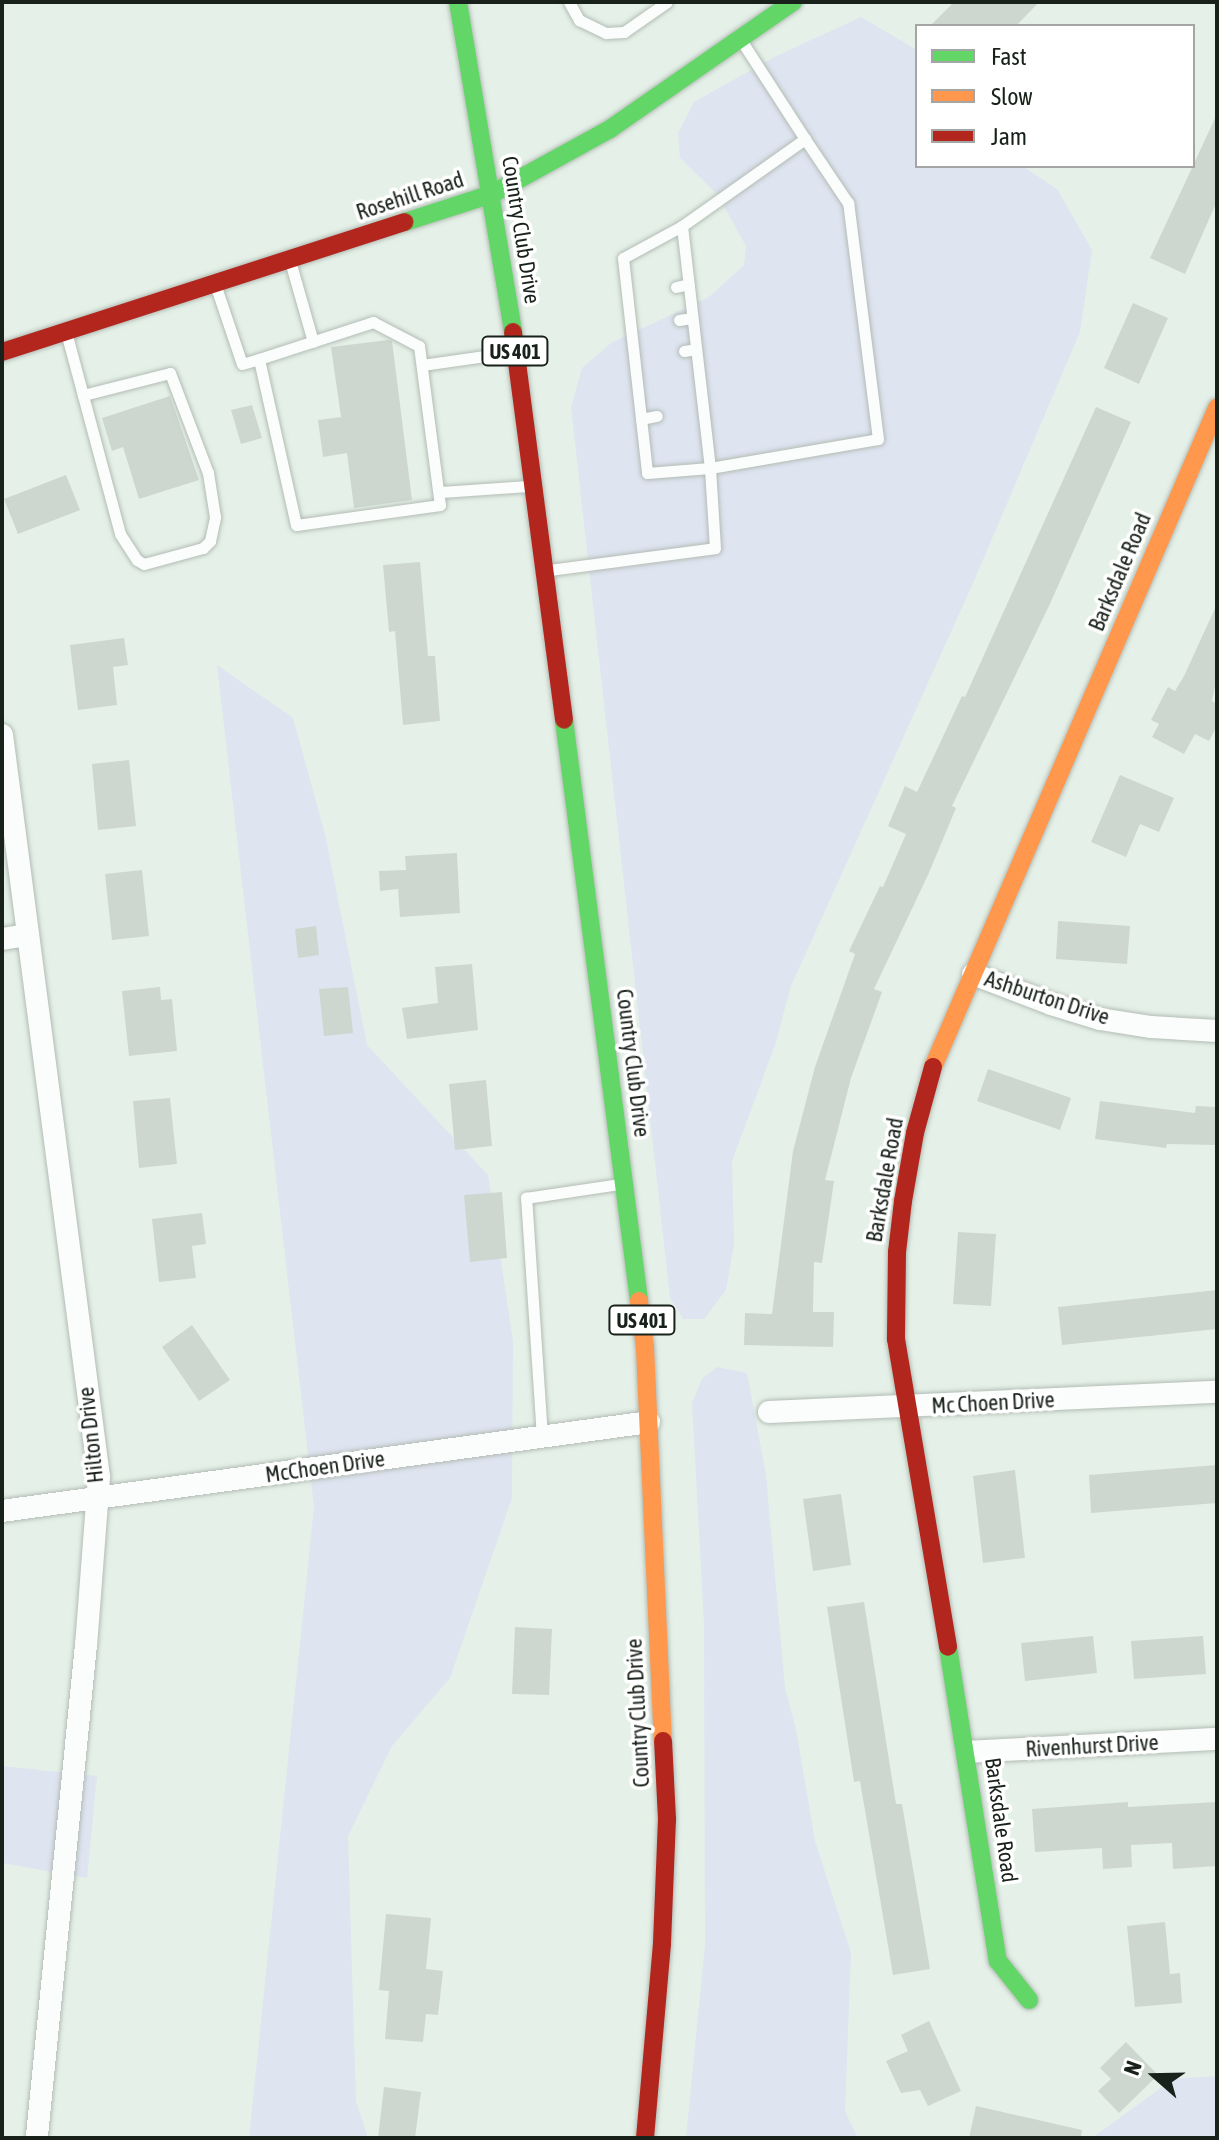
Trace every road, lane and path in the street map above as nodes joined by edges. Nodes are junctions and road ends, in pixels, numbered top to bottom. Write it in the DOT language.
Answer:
graph roads {
  1 [pos="458,2"];
  2 [pos="569,2"];
  3 [pos="667,2"];
  4 [pos="793,2"];
  5 [pos="740,40"];
  6 [pos="805,139"];
  7 [pos="492,194"];
  8 [pos="682,226"];
  9 [pos="290,260"];
  10 [pos="215,284"];
  11 [pos="689,284"];
  12 [pos="676,287"];
  13 [pos="692,318"];
  14 [pos="679,320"];
  15 [pos="644,326"];
  16 [pos="631,327"];
  17 [pos="66,332"];
  18 [pos="313,342"];
  19 [pos="516,351"];
  20 [pos="2,352"];
  21 [pos="648,356"];
  22 [pos="635,358"];
  23 [pos="259,359"];
  24 [pos="422,365"];
  25 [pos="653,384"];
  26 [pos="638,385"];
  27 [pos="83,395"];
  28 [pos="1217,408"];
  29 [pos="657,416"];
  30 [pos="641,419"];
  31 [pos="710,468"];
  32 [pos="533,486"];
  33 [pos="441,492"];
  34 [pos="544,571"];
  35 [pos="2,735"];
  36 [pos="28,935"];
  37 [pos="2,939"];
  38 [pos="973,974"];
  39 [pos="1217,1031"];
  40 [pos="624,1184"];
  41 [pos="1217,1392"];
  42 [pos="905,1407"];
  43 [pos="769,1412"];
  44 [pos="649,1422"];
  45 [pos="542,1437"];
  46 [pos="97,1498"];
  47 [pos="2,1511"];
  48 [pos="1217,1739"];
  49 [pos="967,1752"];
  50 [pos="1029,2000"];
  51 [pos="37,2138"];
  52 [pos="645,2138"];
  1 -- 7 [label="main road, Country Club Drive / US 401"];
  2 -- 3 [label="lane"];
  4 -- 5 [label="main road, Rosehill Road"];
  5 -- 6 [label="lane"];
  5 -- 7 [label="main road, Rosehill Road"];
  6 -- 8 [label="lane"];
  6 -- 31 [label="lane"];
  7 -- 9 [label="main road, Rosehill Road"];
  7 -- 19 [label="main road, Country Club Drive / US 401"];
  8 -- 11 [label="lane"];
  8 -- 16 [label="lane"];
  9 -- 10 [label="main road, Rosehill Road"];
  9 -- 18 [label="lane"];
  10 -- 17 [label="main road, Rosehill Road"];
  10 -- 23 [label="lane"];
  11 -- 12 [label="lane"];
  11 -- 13 [label="lane"];
  13 -- 14 [label="lane"];
  13 -- 31 [label="lane"];
  15 -- 16 [label="lane"];
  16 -- 22 [label="lane"];
  17 -- 20 [label="main road, Rosehill Road"];
  17 -- 27 [label="lane"];
  18 -- 23 [label="lane"];
  18 -- 24 [label="lane"];
  19 -- 24 [label="lane"];
  19 -- 32 [label="main road, Country Club Drive / US 401"];
  21 -- 22 [label="lane"];
  22 -- 26 [label="lane"];
  23 -- 33 [label="lane"];
  24 -- 33 [label="lane"];
  25 -- 26 [label="lane"];
  26 -- 30 [label="lane"];
  27 -- 27 [label="lane"];
  28 -- 38 [label="main road, Barksdale Road"];
  29 -- 30 [label="lane"];
  30 -- 31 [label="lane"];
  31 -- 34 [label="lane"];
  32 -- 33 [label="lane"];
  32 -- 34 [label="main road, Country Club Drive / US 401"];
  34 -- 40 [label="main road, Country Club Drive / US 401"];
  35 -- 36 [label="street, Hilton Drive"];
  36 -- 37 [label="street"];
  36 -- 46 [label="street, Hilton Drive"];
  38 -- 39 [label="street, Ashburton Drive"];
  38 -- 42 [label="main road, Barksdale Road"];
  40 -- 44 [label="main road, Country Club Drive / US 401"];
  40 -- 45 [label="lane"];
  41 -- 42 [label="street, Mc Choen Drive"];
  42 -- 43 [label="street, Mc Choen Drive"];
  42 -- 49 [label="main road, Barksdale Road"];
  44 -- 45 [label="street, McChoen Drive"];
  44 -- 52 [label="main road, Country Club Drive / US 401"];
  45 -- 46 [label="street, McChoen Drive"];
  46 -- 47 [label="street, McChoen Drive"];
  46 -- 51 [label="street, Hilton Drive"];
  48 -- 49 [label="street, Rivenhurst Drive"];
  49 -- 50 [label="main road, Barksdale Road"];
}
